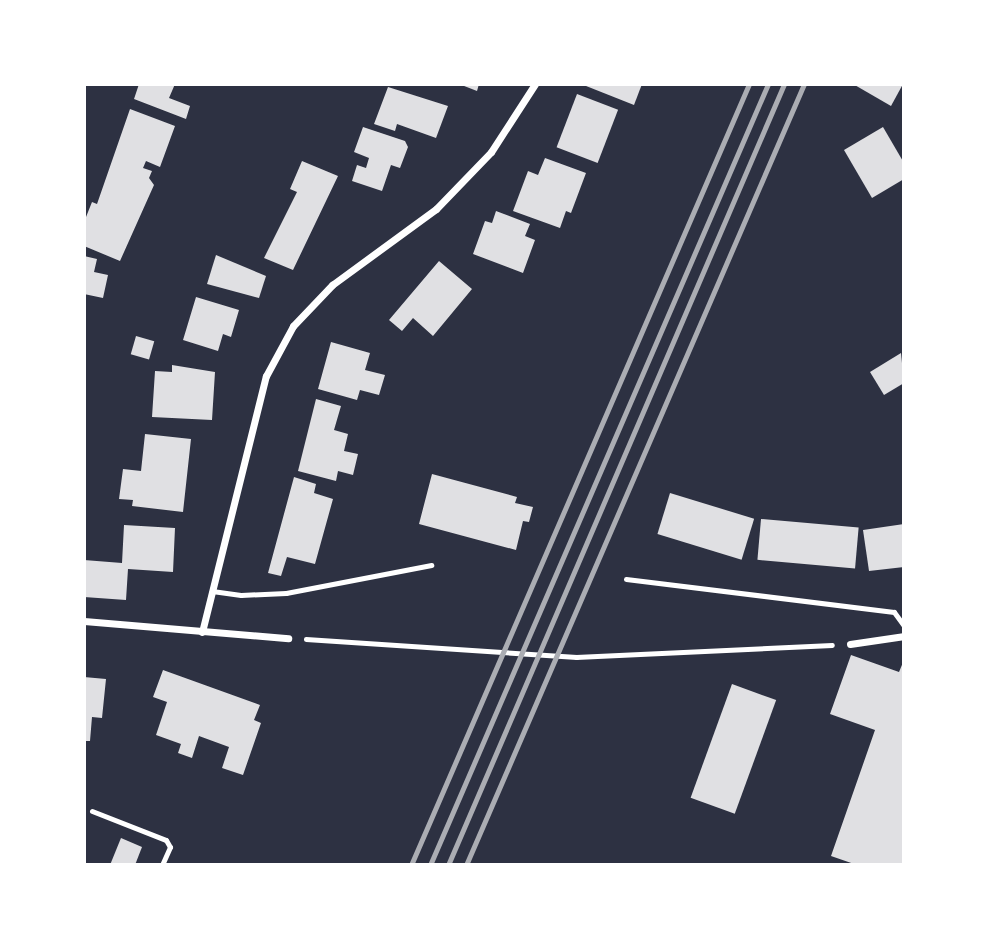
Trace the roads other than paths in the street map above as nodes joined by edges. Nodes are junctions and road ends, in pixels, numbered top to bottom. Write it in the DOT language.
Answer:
graph roads {
  1 [pos="535,84"];
  2 [pos="431,565"];
  3 [pos="626,579"];
  4 [pos="212,591"];
  5 [pos="84,621"];
  6 [pos="904,626"];
  7 [pos="202,632"];
  8 [pos="904,636"];
  9 [pos="288,638"];
  10 [pos="850,645"];
  11 [pos="92,811"];
  12 [pos="162,865"];
  1 -- 4 [label="street"];
  2 -- 4 [label="lane"];
  3 -- 6 [label="lane"];
  4 -- 7 [label="street"];
  5 -- 7 [label="street"];
  7 -- 9 [label="street"];
  8 -- 10 [label="street"];
  11 -- 12 [label="lane"];
}
